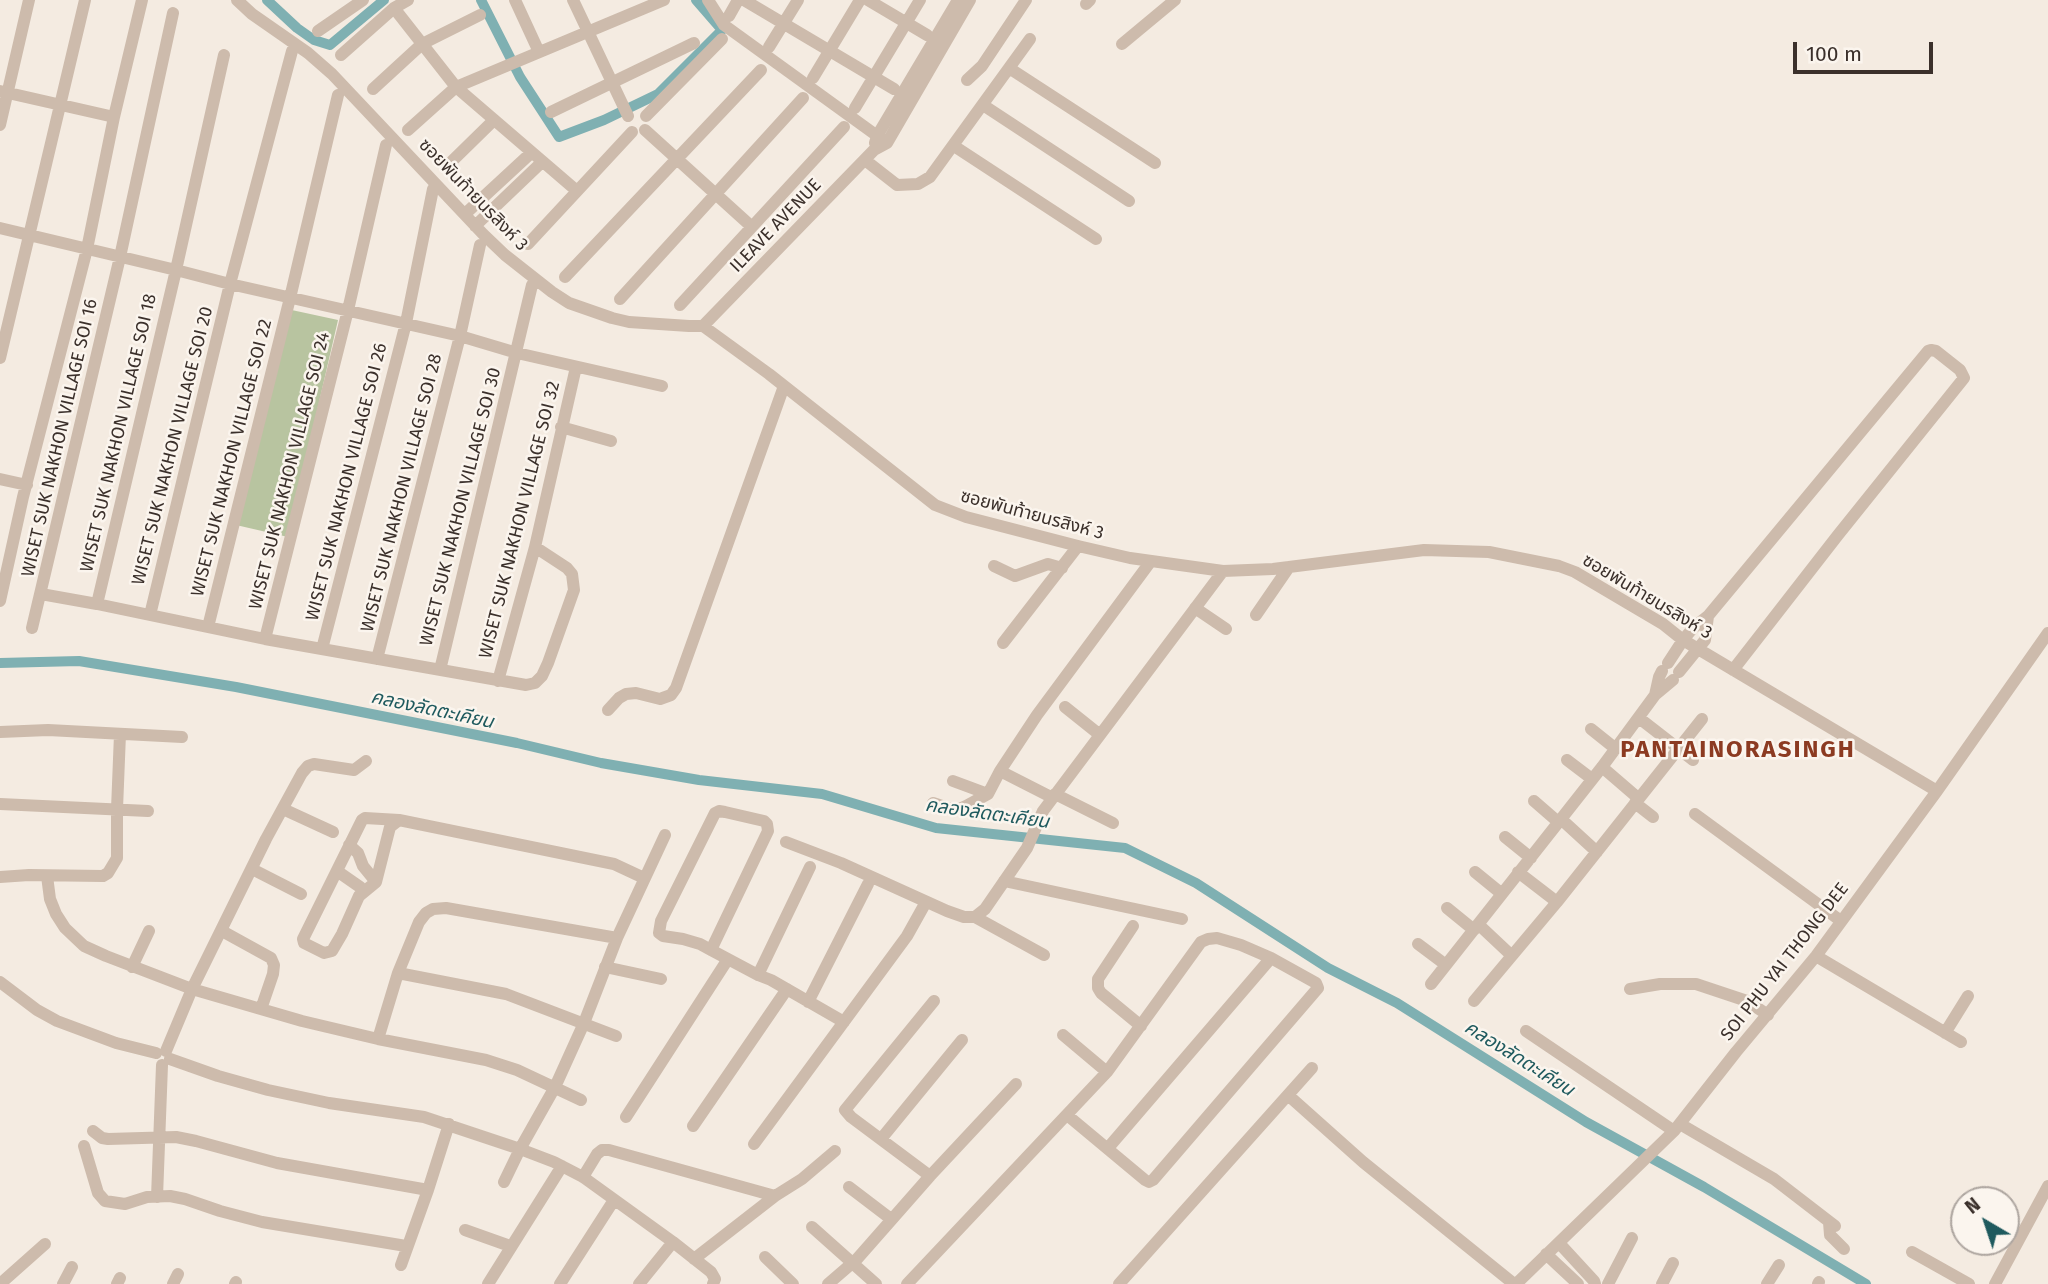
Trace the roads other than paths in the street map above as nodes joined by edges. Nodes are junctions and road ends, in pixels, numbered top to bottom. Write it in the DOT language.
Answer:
graph roads {
  1 [pos="29,0"];
  2 [pos="85,0"];
  3 [pos="140,0"];
  4 [pos="237,0"];
  5 [pos="363,0"];
  6 [pos="408,0"];
  7 [pos="515,0"];
  8 [pos="573,0"];
  9 [pos="664,0"];
  10 [pos="708,0"];
  11 [pos="738,0"];
  12 [pos="744,0"];
  13 [pos="798,0"];
  14 [pos="860,0"];
  15 [pos="868,0"];
  16 [pos="920,0"];
  17 [pos="958,0"];
  18 [pos="970,0"];
  19 [pos="1026,0"];
  20 [pos="1175,0"];
  21 [pos="343,5"];
  22 [pos="636,6"];
  23 [pos="394,8"];
  24 [pos="173,13"];
  25 [pos="480,15"];
  26 [pos="729,16"];
  27 [pos="907,23"];
  28 [pos="783,24"];
  29 [pos="318,30"];
  30 [pos="588,32"];
  31 [pos="927,35"];
  32 [pos="722,39"];
  33 [pos="1030,39"];
  34 [pos="694,43"];
  35 [pos="422,44"];
  36 [pos="1122,44"];
  37 [pos="769,47"];
  38 [pos="292,51"];
  39 [pos="829,51"];
  40 [pos="539,52"];
  41 [pos="224,55"];
  42 [pos="341,55"];
  43 [pos="1009,68"];
  44 [pos="761,70"];
  45 [pos="874,77"];
  46 [pos="813,78"];
  47 [pos="967,80"];
  48 [pos="611,82"];
  49 [pos="456,87"];
  50 [pos="373,89"];
  51 [pos="894,89"];
  52 [pos="3,92"];
  53 [pos="338,95"];
  54 [pos="803,97"];
  55 [pos="60,104"];
  56 [pos="982,105"];
  57 [pos="855,108"];
  58 [pos="551,112"];
  59 [pos="628,116"];
  60 [pos="646,116"];
  61 [pos="114,117"];
  62 [pos="494,120"];
  63 [pos="0,125"];
  64 [pos="844,127"];
  65 [pos="408,130"];
  66 [pos="638,131"];
  67 [pos="882,139"];
  68 [pos="386,145"];
  69 [pos="954,146"];
  70 [pos="531,153"];
  71 [pos="869,155"];
  72 [pos="677,159"];
  73 [pos="542,162"];
  74 [pos="1155,163"];
  75 [pos="447,166"];
  76 [pos="433,189"];
  77 [pos="576,191"];
  78 [pos="716,194"];
  79 [pos="1129,201"];
  80 [pos="465,214"];
  81 [pos="475,226"];
  82 [pos="752,227"];
  83 [pos="0,228"];
  84 [pos="29,236"];
  85 [pos="1096,239"];
  86 [pos="528,244"];
  87 [pos="480,245"];
  88 [pos="87,248"];
  89 [pos="120,257"];
  90 [pos="176,270"];
  91 [pos="565,277"];
  92 [pos="230,284"];
  93 [pos="532,285"];
  94 [pos="290,298"];
  95 [pos="620,299"];
  96 [pos="680,305"];
  97 [pos="348,310"];
  98 [pos="406,323"];
  99 [pos="703,326"];
  100 [pos="460,336"];
  101 [pos="517,353"];
  102 [pos="0,358"];
  103 [pos="576,367"];
  104 [pos="662,386"];
  105 [pos="784,386"];
  106 [pos="561,427"];
  107 [pos="611,441"];
  108 [pos="0,479"];
  109 [pos="27,485"];
  110 [pos="535,547"];
  111 [pos="1078,547"];
  112 [pos="1151,561"];
  113 [pos="994,566"];
  114 [pos="1289,567"];
  115 [pos="1062,568"];
  116 [pos="1223,571"];
  117 [pos="41,594"];
  118 [pos="0,601"];
  119 [pos="97,604"];
  120 [pos="1195,608"];
  121 [pos="150,615"];
  122 [pos="1256,615"];
  123 [pos="1708,616"];
  124 [pos="32,628"];
  125 [pos="208,628"];
  126 [pos="1226,629"];
  127 [pos="2048,633"];
  128 [pos="265,639"];
  129 [pos="1683,640"];
  130 [pos="1003,643"];
  131 [pos="322,649"];
  132 [pos="1698,649"];
  133 [pos="377,659"];
  134 [pos="440,670"];
  135 [pos="1733,670"];
  136 [pos="498,681"];
  137 [pos="1655,695"];
  138 [pos="1065,707"];
  139 [pos="608,710"];
  140 [pos="1639,718"];
  141 [pos="1702,719"];
  142 [pos="1591,729"];
  143 [pos="0,733"];
  144 [pos="120,734"];
  145 [pos="1100,735"];
  146 [pos="182,737"];
  147 [pos="1616,749"];
  148 [pos="1679,749"];
  149 [pos="1567,760"];
  150 [pos="1693,760"];
  151 [pos="366,761"];
  152 [pos="1602,767"];
  153 [pos="1000,771"];
  154 [pos="1592,779"];
  155 [pos="953,781"];
  156 [pos="1937,791"];
  157 [pos="988,794"];
  158 [pos="1054,796"];
  159 [pos="1637,800"];
  160 [pos="1534,801"];
  161 [pos="933,803"];
  162 [pos="0,804"];
  163 [pos="117,808"];
  164 [pos="283,809"];
  165 [pos="148,811"];
  166 [pos="1695,814"];
  167 [pos="1653,817"];
  168 [pos="399,820"];
  169 [pos="1559,820"];
  170 [pos="1113,823"];
  171 [pos="333,832"];
  172 [pos="664,835"];
  173 [pos="1505,837"];
  174 [pos="786,842"];
  175 [pos="349,845"];
  176 [pos="1597,852"];
  177 [pos="1531,858"];
  178 [pos="810,867"];
  179 [pos="252,869"];
  180 [pos="337,871"];
  181 [pos="1475,872"];
  182 [pos="1518,872"];
  183 [pos="47,876"];
  184 [pos="0,877"];
  185 [pos="644,878"];
  186 [pos="1004,881"];
  187 [pos="376,882"];
  188 [pos="868,884"];
  189 [pos="363,892"];
  190 [pos="301,894"];
  191 [pos="1502,894"];
  192 [pos="926,902"];
  193 [pos="1557,902"];
  194 [pos="1447,908"];
  195 [pos="975,917"];
  196 [pos="1182,919"];
  197 [pos="1841,921"];
  198 [pos="1133,926"];
  199 [pos="1476,927"];
  200 [pos="222,930"];
  201 [pos="149,931"];
  202 [pos="617,938"];
  203 [pos="1418,944"];
  204 [pos="711,950"];
  205 [pos="1044,955"];
  206 [pos="1511,955"];
  207 [pos="1816,956"];
  208 [pos="1271,958"];
  209 [pos="728,959"];
  210 [pos="1446,965"];
  211 [pos="132,967"];
  212 [pos="605,967"];
  213 [pos="398,973"];
  214 [pos="758,975"];
  215 [pos="661,979"];
  216 [pos="0,982"];
  217 [pos="1431,984"];
  218 [pos="192,989"];
  219 [pos="787,989"];
  220 [pos="1630,989"];
  221 [pos="1968,996"];
  222 [pos="934,1001"];
  223 [pos="1474,1001"];
  224 [pos="808,1002"];
  225 [pos="261,1009"];
  226 [pos="1768,1015"];
  227 [pos="844,1022"];
  228 [pos="584,1023"];
  229 [pos="1140,1026"];
  230 [pos="1526,1031"];
  231 [pos="1945,1033"];
  232 [pos="1063,1035"];
  233 [pos="615,1036"];
  234 [pos="378,1039"];
  235 [pos="962,1040"];
  236 [pos="1961,1042"];
  237 [pos="163,1057"];
  238 [pos="1312,1068"];
  239 [pos="1107,1072"];
  240 [pos="1016,1084"];
  241 [pos="555,1087"];
  242 [pos="1289,1096"];
  243 [pos="581,1100"];
  244 [pos="1067,1115"];
  245 [pos="626,1117"];
  246 [pos="449,1124"];
  247 [pos="693,1126"];
  248 [pos="1675,1130"];
  249 [pos="93,1131"];
  250 [pos="158,1138"];
  251 [pos="881,1139"];
  252 [pos="754,1144"];
  253 [pos="84,1146"];
  254 [pos="1108,1148"];
  255 [pos="520,1149"];
  256 [pos="835,1151"];
  257 [pos="562,1166"];
  258 [pos="930,1176"];
  259 [pos="583,1177"];
  260 [pos="504,1182"];
  261 [pos="2048,1186"];
  262 [pos="849,1187"];
  263 [pos="428,1190"];
  264 [pos="775,1196"];
  265 [pos="157,1197"];
  266 [pos="614,1200"];
  267 [pos="891,1219"];
  268 [pos="812,1227"];
  269 [pos="464,1230"];
  270 [pos="1632,1238"];
  271 [pos="673,1242"];
  272 [pos="1559,1243"];
  273 [pos="45,1244"];
  274 [pos="406,1246"];
  275 [pos="510,1247"];
  276 [pos="1844,1249"];
  277 [pos="1912,1252"];
  278 [pos="1546,1254"];
  279 [pos="765,1257"];
  280 [pos="694,1259"];
  281 [pos="852,1263"];
  282 [pos="1673,1263"];
  283 [pos="401,1265"];
  284 [pos="1779,1265"];
  285 [pos="72,1267"];
  286 [pos="15,1279"];
  287 [pos="0,1284"];
  288 [pos="63,1284"];
  289 [pos="488,1284"];
  290 [pos="560,1284"];
  291 [pos="639,1284"];
  292 [pos="713,1284"];
  293 [pos="793,1284"];
  294 [pos="828,1284"];
  295 [pos="876,1284"];
  296 [pos="907,1284"];
  297 [pos="1119,1284"];
  298 [pos="1515,1284"];
  299 [pos="1578,1284"];
  300 [pos="1595,1284"];
  301 [pos="1608,1284"];
  302 [pos="1662,1284"];
  303 [pos="1768,1284"];
  304 [pos="1969,1284"];
  305 [pos="1995,1284"];
  1 -- 52 [label="street"];
  2 -- 55 [label="street"];
  3 -- 61 [label="street"];
  4 -- 80 [label="street, ซอยพันท้ายนรสิงห์ 3"];
  5 -- 21 [label="street"];
  6 -- 23 [label="street"];
  7 -- 40 [label="street"];
  8 -- 30 [label="street"];
  9 -- 22 [label="street"];
  10 -- 67 [label="street"];
  11 -- 26 [label="street"];
  12 -- 28 [label="street"];
  13 -- 28 [label="street"];
  14 -- 39 [label="street"];
  15 -- 27 [label="street"];
  16 -- 27 [label="street"];
  17 -- 67 [label="street"];
  18 -- 67 [label="street"];
  19 -- 47 [label="street"];
  20 -- 36 [label="street"];
  21 -- 29 [label="street"];
  22 -- 30 [label="street"];
  23 -- 35 [label="street"];
  23 -- 42 [label="street"];
  24 -- 89 [label="street, WISET SUK NAKHON VILLAGE SOI 16"];
  25 -- 35 [label="street"];
  27 -- 31 [label="street"];
  27 -- 45 [label="street"];
  28 -- 37 [label="street"];
  28 -- 39 [label="street"];
  30 -- 40 [label="street"];
  30 -- 48 [label="street"];
  32 -- 60 [label="street"];
  33 -- 43 [label="street"];
  34 -- 48 [label="street"];
  35 -- 49 [label="street"];
  35 -- 50 [label="street"];
  38 -- 92 [label="street, WISET SUK NAKHON VILLAGE SOI 20"];
  39 -- 45 [label="street"];
  39 -- 46 [label="street"];
  40 -- 49 [label="street"];
  41 -- 90 [label="street, WISET SUK NAKHON VILLAGE SOI 18"];
  43 -- 56 [label="street"];
  43 -- 74 [label="street"];
  44 -- 72 [label="street"];
  45 -- 51 [label="street"];
  45 -- 57 [label="street"];
  48 -- 58 [label="street"];
  48 -- 59 [label="street"];
  49 -- 62 [label="street"];
  49 -- 65 [label="street"];
  52 -- 55 [label="street"];
  52 -- 63 [label="street"];
  53 -- 94 [label="street, WISET SUK NAKHON VILLAGE SOI 22"];
  54 -- 78 [label="street"];
  55 -- 61 [label="street"];
  55 -- 84 [label="street"];
  56 -- 69 [label="street"];
  56 -- 79 [label="street"];
  59 -- 60 [label="street"];
  59 -- 66 [label="street"];
  60 -- 66 [label="street"];
  61 -- 88 [label="street"];
  62 -- 70 [label="street"];
  62 -- 75 [label="street"];
  64 -- 82 [label="street"];
  66 -- 72 [label="street"];
  66 -- 77 [label="street"];
  67 -- 71 [label="street"];
  68 -- 97 [label="street, WISET SUK NAKHON VILLAGE SOI 24"];
  69 -- 71 [label="street"];
  69 -- 85 [label="street"];
  70 -- 73 [label="street"];
  70 -- 80 [label="street"];
  71 -- 99 [label="street, ILEAVE AVENUE"];
  72 -- 78 [label="street"];
  72 -- 91 [label="street"];
  73 -- 77 [label="street"];
  73 -- 81 [label="street"];
  76 -- 98 [label="street, WISET SUK NAKHON VILLAGE SOI 26"];
  77 -- 86 [label="street"];
  78 -- 82 [label="street"];
  78 -- 95 [label="street"];
  80 -- 81 [label="street, ซอยพันท้ายนรสิงห์ 3"];
  81 -- 99 [label="street, ซอยพันท้ายนรสิงห์ 3"];
  82 -- 96 [label="street"];
  83 -- 84 [label="street"];
  84 -- 88 [label="street"];
  84 -- 102 [label="street"];
  87 -- 100 [label="street, WISET SUK NAKHON VILLAGE SOI 28"];
  88 -- 89 [label="street"];
  88 -- 109 [label="street"];
  89 -- 90 [label="street"];
  89 -- 117 [label="street, WISET SUK NAKHON VILLAGE SOI 16"];
  90 -- 92 [label="street"];
  90 -- 119 [label="street, WISET SUK NAKHON VILLAGE SOI 18"];
  92 -- 94 [label="street"];
  92 -- 121 [label="street, WISET SUK NAKHON VILLAGE SOI 20"];
  93 -- 101 [label="street, WISET SUK NAKHON VILLAGE SOI 30"];
  94 -- 97 [label="street"];
  94 -- 125 [label="street, WISET SUK NAKHON VILLAGE SOI 22"];
  97 -- 98 [label="street"];
  97 -- 128 [label="street, WISET SUK NAKHON VILLAGE SOI 24"];
  98 -- 100 [label="street"];
  98 -- 131 [label="street, WISET SUK NAKHON VILLAGE SOI 26"];
  99 -- 105 [label="street, ซอยพันท้ายนรสิงห์ 3"];
  100 -- 101 [label="street"];
  100 -- 133 [label="street, WISET SUK NAKHON VILLAGE SOI 28"];
  101 -- 103 [label="street"];
  101 -- 134 [label="street, WISET SUK NAKHON VILLAGE SOI 30"];
  103 -- 104 [label="street"];
  103 -- 106 [label="street, WISET SUK NAKHON VILLAGE SOI 32"];
  105 -- 111 [label="street, ซอยพันท้ายนรสิงห์ 3"];
  105 -- 139 [label="street"];
  106 -- 107 [label="street"];
  106 -- 110 [label="street, WISET SUK NAKHON VILLAGE SOI 32"];
  108 -- 109 [label="street"];
  109 -- 118 [label="street"];
  110 -- 136 [label="street, WISET SUK NAKHON VILLAGE SOI 32"];
  110 -- 136 [label="street"];
  111 -- 112 [label="street, ซอยพันท้ายนรสิงห์ 3"];
  111 -- 115 [label="street"];
  112 -- 116 [label="street, ซอยพันท้ายนรสิงห์ 3"];
  112 -- 153 [label="street"];
  113 -- 115 [label="street"];
  114 -- 116 [label="street, ซอยพันท้ายนรสิงห์ 3"];
  114 -- 122 [label="street"];
  114 -- 129 [label="street, ซอยพันท้ายนรสิงห์ 3"];
  115 -- 130 [label="street"];
  116 -- 120 [label="street"];
  117 -- 119 [label="street"];
  117 -- 124 [label="street, WISET SUK NAKHON VILLAGE SOI 16"];
  119 -- 121 [label="street"];
  120 -- 126 [label="street"];
  120 -- 145 [label="street"];
  121 -- 125 [label="street"];
  123 -- 129 [label="street"];
  123 -- 132 [label="street"];
  123 -- 135 [label="street"];
  125 -- 128 [label="street"];
  127 -- 156 [label="street, SOI PHU YAI THONG DEE"];
  128 -- 131 [label="street"];
  129 -- 132 [label="street, ซอยพันท้ายนรสิงห์ 3"];
  129 -- 137 [label="street"];
  131 -- 133 [label="street"];
  132 -- 135 [label="street, ซอยพันท้ายนรสิงห์ 3"];
  132 -- 137 [label="street"];
  133 -- 134 [label="street"];
  134 -- 136 [label="street"];
  135 -- 156 [label="street, ซอยพันท้ายนรสิงห์ 3"];
  137 -- 140 [label="street"];
  138 -- 145 [label="street"];
  140 -- 147 [label="street"];
  140 -- 148 [label="street"];
  141 -- 148 [label="street"];
  142 -- 147 [label="street"];
  143 -- 144 [label="street"];
  144 -- 146 [label="street"];
  144 -- 163 [label="street"];
  145 -- 158 [label="street"];
  147 -- 152 [label="street"];
  148 -- 150 [label="street"];
  148 -- 159 [label="street"];
  149 -- 154 [label="street"];
  151 -- 164 [label="street"];
  152 -- 154 [label="street"];
  152 -- 159 [label="street"];
  153 -- 157 [label="street"];
  153 -- 158 [label="street"];
  154 -- 169 [label="street"];
  155 -- 157 [label="street"];
  156 -- 197 [label="street, SOI PHU YAI THONG DEE"];
  157 -- 161 [label="street"];
  158 -- 170 [label="street"];
  158 -- 186 [label="street"];
  159 -- 167 [label="street"];
  159 -- 176 [label="street"];
  160 -- 169 [label="street"];
  162 -- 163 [label="street"];
  163 -- 165 [label="street"];
  163 -- 183 [label="street"];
  164 -- 171 [label="street"];
  164 -- 179 [label="street"];
  166 -- 197 [label="street"];
  168 -- 175 [label="street"];
  168 -- 185 [label="street"];
  168 -- 187 [label="street"];
  169 -- 176 [label="street"];
  169 -- 177 [label="street"];
  172 -- 185 [label="street"];
  173 -- 177 [label="street"];
  174 -- 192 [label="street"];
  175 -- 180 [label="street"];
  175 -- 187 [label="street"];
  176 -- 193 [label="street"];
  177 -- 182 [label="street"];
  178 -- 214 [label="street"];
  179 -- 190 [label="street"];
  179 -- 200 [label="street"];
  180 -- 189 [label="street"];
  180 -- 189 [label="street"];
  181 -- 191 [label="street"];
  182 -- 191 [label="street"];
  182 -- 193 [label="street"];
  183 -- 184 [label="street"];
  183 -- 211 [label="street"];
  185 -- 202 [label="street"];
  186 -- 195 [label="street"];
  186 -- 196 [label="street"];
  187 -- 189 [label="street"];
  188 -- 224 [label="street"];
  191 -- 199 [label="street"];
  192 -- 195 [label="street"];
  192 -- 227 [label="street"];
  193 -- 206 [label="street"];
  194 -- 199 [label="street"];
  195 -- 205 [label="street"];
  197 -- 207 [label="street, SOI PHU YAI THONG DEE"];
  198 -- 229 [label="street"];
  199 -- 206 [label="street"];
  199 -- 210 [label="street"];
  200 -- 218 [label="street"];
  200 -- 225 [label="street"];
  201 -- 211 [label="street"];
  202 -- 212 [label="street"];
  202 -- 213 [label="street"];
  203 -- 210 [label="street"];
  204 -- 204 [label="street"];
  204 -- 209 [label="street"];
  206 -- 223 [label="street"];
  207 -- 226 [label="street, SOI PHU YAI THONG DEE"];
  207 -- 231 [label="street"];
  208 -- 229 [label="street"];
  208 -- 254 [label="street"];
  208 -- 254 [label="street"];
  209 -- 214 [label="street"];
  209 -- 245 [label="street"];
  210 -- 217 [label="street"];
  211 -- 218 [label="street"];
  212 -- 215 [label="street"];
  212 -- 228 [label="street"];
  213 -- 228 [label="street"];
  213 -- 234 [label="street"];
  214 -- 219 [label="street"];
  216 -- 237 [label="street"];
  218 -- 225 [label="street"];
  218 -- 237 [label="street"];
  219 -- 224 [label="street"];
  219 -- 247 [label="street"];
  220 -- 226 [label="street"];
  221 -- 231 [label="street"];
  222 -- 251 [label="street"];
  224 -- 227 [label="street"];
  225 -- 234 [label="street"];
  226 -- 248 [label="street, SOI PHU YAI THONG DEE"];
  227 -- 252 [label="street"];
  228 -- 233 [label="street"];
  228 -- 241 [label="street"];
  229 -- 239 [label="street"];
  230 -- 248 [label="street"];
  231 -- 236 [label="street"];
  232 -- 239 [label="street"];
  234 -- 241 [label="street"];
  235 -- 251 [label="street"];
  237 -- 246 [label="street"];
  237 -- 250 [label="street"];
  238 -- 242 [label="street"];
  239 -- 244 [label="street"];
  240 -- 258 [label="street"];
  241 -- 243 [label="street"];
  241 -- 255 [label="street"];
  242 -- 297 [label="street"];
  242 -- 298 [label="street"];
  244 -- 254 [label="street"];
  244 -- 296 [label="street"];
  246 -- 255 [label="street"];
  246 -- 263 [label="street"];
  248 -- 272 [label="street, SOI PHU YAI THONG DEE"];
  248 -- 276 [label="street"];
  249 -- 250 [label="street"];
  250 -- 263 [label="street"];
  250 -- 265 [label="street"];
  251 -- 258 [label="street"];
  253 -- 265 [label="street"];
  255 -- 257 [label="street"];
  255 -- 260 [label="street"];
  256 -- 264 [label="street"];
  257 -- 259 [label="street"];
  257 -- 275 [label="street"];
  258 -- 267 [label="street"];
  259 -- 264 [label="street"];
  259 -- 266 [label="street"];
  261 -- 305 [label="street"];
  262 -- 267 [label="street"];
  263 -- 274 [label="street"];
  264 -- 280 [label="street"];
  265 -- 274 [label="street"];
  266 -- 271 [label="street"];
  266 -- 290 [label="street"];
  267 -- 281 [label="street"];
  268 -- 281 [label="street"];
  269 -- 275 [label="street"];
  270 -- 301 [label="street"];
  271 -- 280 [label="street"];
  271 -- 291 [label="street"];
  272 -- 278 [label="street, SOI PHU YAI THONG DEE"];
  272 -- 300 [label="street"];
  273 -- 286 [label="street"];
  274 -- 283 [label="street"];
  275 -- 289 [label="street"];
  277 -- 304 [label="street"];
  278 -- 298 [label="street, SOI PHU YAI THONG DEE"];
  278 -- 299 [label="street"];
  279 -- 293 [label="street"];
  280 -- 292 [label="street"];
  281 -- 294 [label="street"];
  281 -- 295 [label="street"];
  282 -- 302 [label="street"];
  284 -- 303 [label="street"];
  285 -- 288 [label="street"];
  286 -- 287 [label="street"];
}
